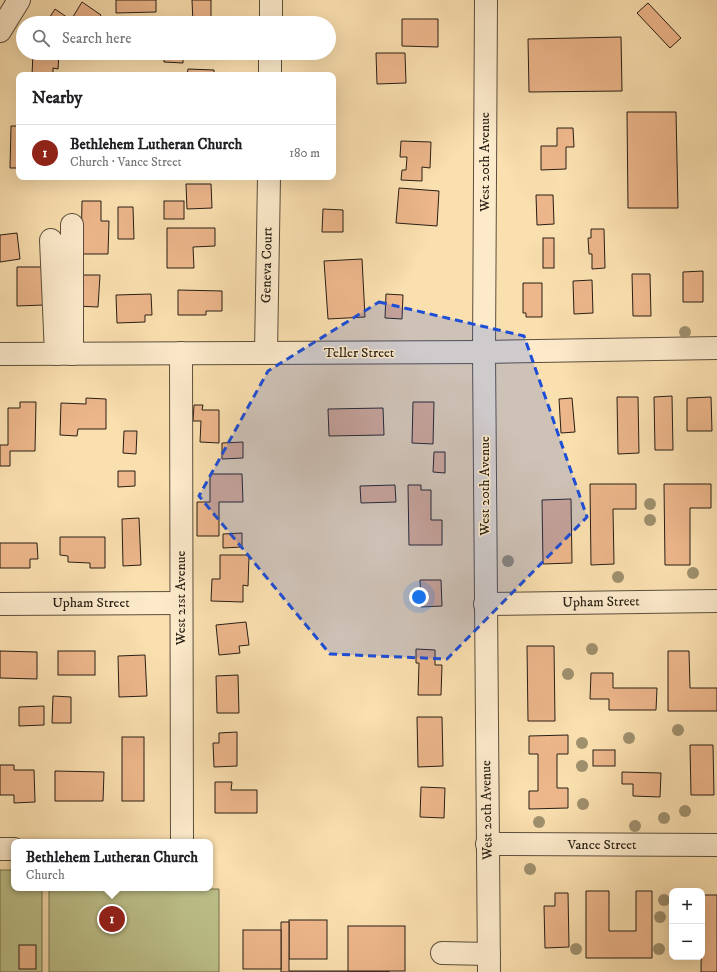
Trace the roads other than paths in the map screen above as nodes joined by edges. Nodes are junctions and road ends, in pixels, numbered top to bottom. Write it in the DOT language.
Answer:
graph roads {
  1 [pos="19,0"];
  2 [pos="271,0"];
  3 [pos="486,0"];
  4 [pos="271,16"];
  5 [pos="0,31"];
  6 [pos="270,60"];
  7 [pos="270,72"];
  8 [pos="269,180"];
  9 [pos="72,225"];
  10 [pos="51,240"];
  11 [pos="717,348"];
  12 [pos="484,352"];
  13 [pos="180,353"];
  14 [pos="266,353"];
  15 [pos="0,354"];
  16 [pos="64,354"];
  17 [pos="717,601"];
  18 [pos="181,603"];
  19 [pos="0,604"];
  20 [pos="485,604"];
  21 [pos="182,839"];
  22 [pos="487,844"];
  23 [pos="717,845"];
  24 [pos="0,849"];
  25 [pos="11,849"];
  26 [pos="442,953"];
  27 [pos="489,963"];
  1 -- 5 [label="street"];
  2 -- 4 [label="street"];
  3 -- 12 [label="street, West 20th Avenue"];
  6 -- 7 [label="street"];
  8 -- 14 [label="street, Geneva Court"];
  9 -- 16 [label="street"];
  10 -- 16 [label="street"];
  11 -- 12 [label="street, Teller Street"];
  12 -- 14 [label="street, Teller Street"];
  12 -- 20 [label="street, West 20th Avenue"];
  13 -- 14 [label="street, Teller Street"];
  13 -- 16 [label="street, Teller Street"];
  13 -- 18 [label="street, West 21st Avenue"];
  15 -- 16 [label="street, Teller Street"];
  17 -- 20 [label="street, Upham Street"];
  18 -- 19 [label="street, Upham Street"];
  18 -- 21 [label="street, West 21st Avenue"];
  20 -- 22 [label="street, West 20th Avenue"];
  22 -- 23 [label="street, Vance Street"];
  22 -- 27 [label="street, West 20th Avenue"];
  24 -- 25 [label="street"];
  26 -- 27 [label="street"];
}
